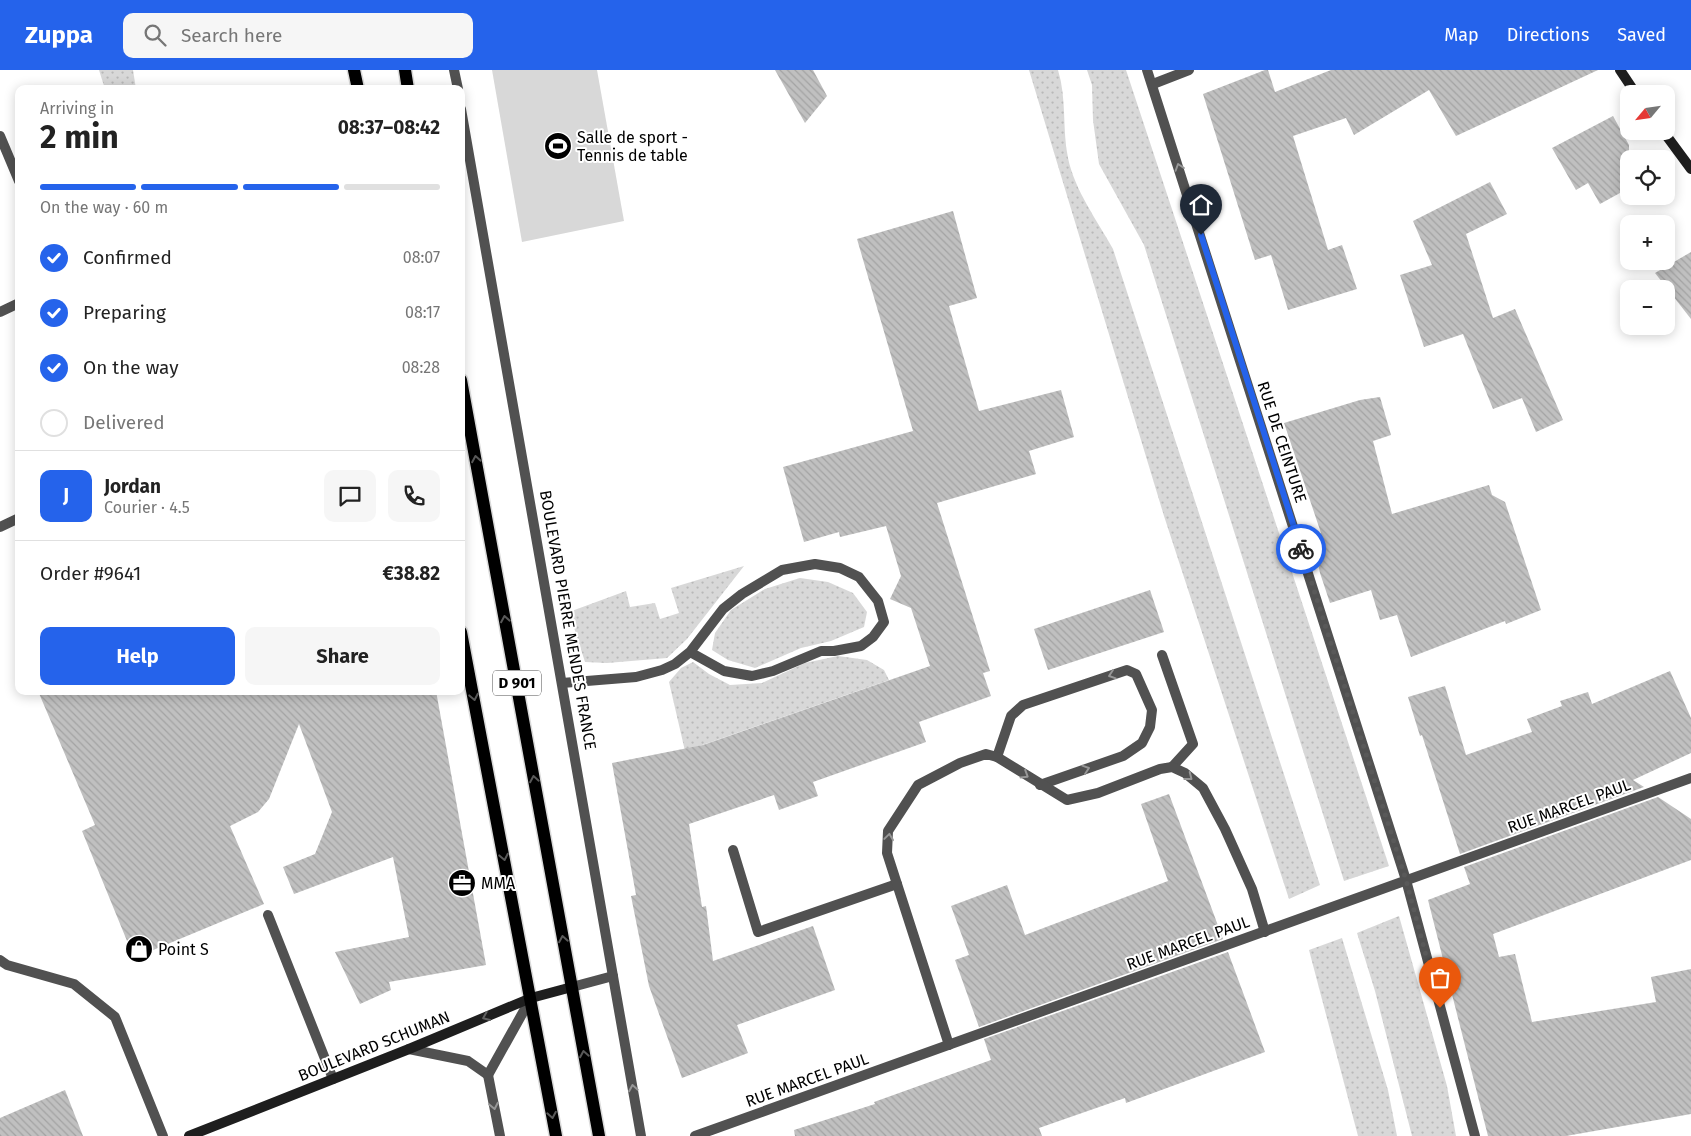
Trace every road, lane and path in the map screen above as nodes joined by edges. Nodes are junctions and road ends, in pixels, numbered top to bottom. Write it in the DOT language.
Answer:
graph roads {
  1 [pos="354,70"];
  2 [pos="405,70"];
  3 [pos="454,70"];
  4 [pos="1147,70"];
  5 [pos="1189,70"];
  6 [pos="1620,70"];
  7 [pos="1153,84"];
  8 [pos="357,85"];
  9 [pos="407,85"];
  10 [pos="457,85"];
  11 [pos="1630,85"];
  12 [pos="465,132"];
  13 [pos="0,136"];
  14 [pos="1670,140"];
  15 [pos="1691,169"];
  16 [pos="15,172"];
  17 [pos="15,306"];
  18 [pos="0,312"];
  19 [pos="465,402"];
  20 [pos="15,520"];
  21 [pos="0,527"];
  22 [pos="690,652"];
  23 [pos="465,653"];
  24 [pos="1162,655"];
  25 [pos="562,682"];
  26 [pos="997,758"];
  27 [pos="1172,767"];
  28 [pos="1691,778"];
  29 [pos="1040,785"];
  30 [pos="732,850"];
  31 [pos="1406,880"];
  32 [pos="897,884"];
  33 [pos="268,915"];
  34 [pos="1265,932"];
  35 [pos="0,960"];
  36 [pos="613,976"];
  37 [pos="572,987"];
  38 [pos="531,998"];
  39 [pos="949,1045"];
  40 [pos="409,1049"];
  41 [pos="488,1076"];
  42 [pos="333,1079"];
  43 [pos="163,1136"];
  44 [pos="189,1136"];
  45 [pos="500,1136"];
  46 [pos="556,1136"];
  47 [pos="599,1136"];
  48 [pos="642,1136"];
  49 [pos="695,1136"];
  50 [pos="1475,1136"];
  1 -- 8 [label="main road"];
  2 -- 9 [label="main road"];
  3 -- 10 [label="street"];
  4 -- 7 [label="street, RUE DE CEINTURE"];
  5 -- 7 [label="street"];
  6 -- 11 [label="street"];
  31 -- 7 [label="street, RUE DE CEINTURE, one-way"];
  12 -- 25 [label="street, BOULEVARD PIERRE MENDES FRANCE"];
  13 -- 16 [label="street"];
  14 -- 15 [label="street"];
  17 -- 18 [label="street"];
  37 -- 19 [label="main road, D 901, one-way"];
  20 -- 21 [label="street"];
  22 -- 22 [label="street"];
  22 -- 25 [label="street"];
  23 -- 38 [label="main road, D 901, one-way"];
  24 -- 27 [label="street"];
  25 -- 36 [label="street, BOULEVARD PIERRE MENDES FRANCE"];
  26 -- 29 [label="street, one-way"];
  29 -- 26 [label="street, one-way"];
  32 -- 26 [label="street, one-way"];
  27 -- 29 [label="street"];
  27 -- 34 [label="street, one-way"];
  28 -- 31 [label="street, RUE MARCEL PAUL"];
  30 -- 32 [label="street"];
  31 -- 34 [label="street, RUE MARCEL PAUL"];
  31 -- 50 [label="street, RUE DE CEINTURE"];
  32 -- 39 [label="street"];
  33 -- 42 [label="street"];
  34 -- 39 [label="street, RUE MARCEL PAUL"];
  35 -- 43 [label="street"];
  36 -- 37 [label="street"];
  48 -- 36 [label="street, BOULEVARD PIERRE MENDES FRANCE, one-way"];
  37 -- 38 [label="street, BOULEVARD SCHUMAN"];
  47 -- 37 [label="main road, D 901, one-way"];
  38 -- 40 [label="street, BOULEVARD SCHUMAN, one-way"];
  38 -- 41 [label="street"];
  38 -- 46 [label="main road, D 901, one-way"];
  39 -- 49 [label="street, RUE MARCEL PAUL"];
  40 -- 41 [label="street"];
  40 -- 42 [label="street, BOULEVARD SCHUMAN"];
  41 -- 45 [label="street, one-way"];
  42 -- 44 [label="street, BOULEVARD SCHUMAN"];
}
